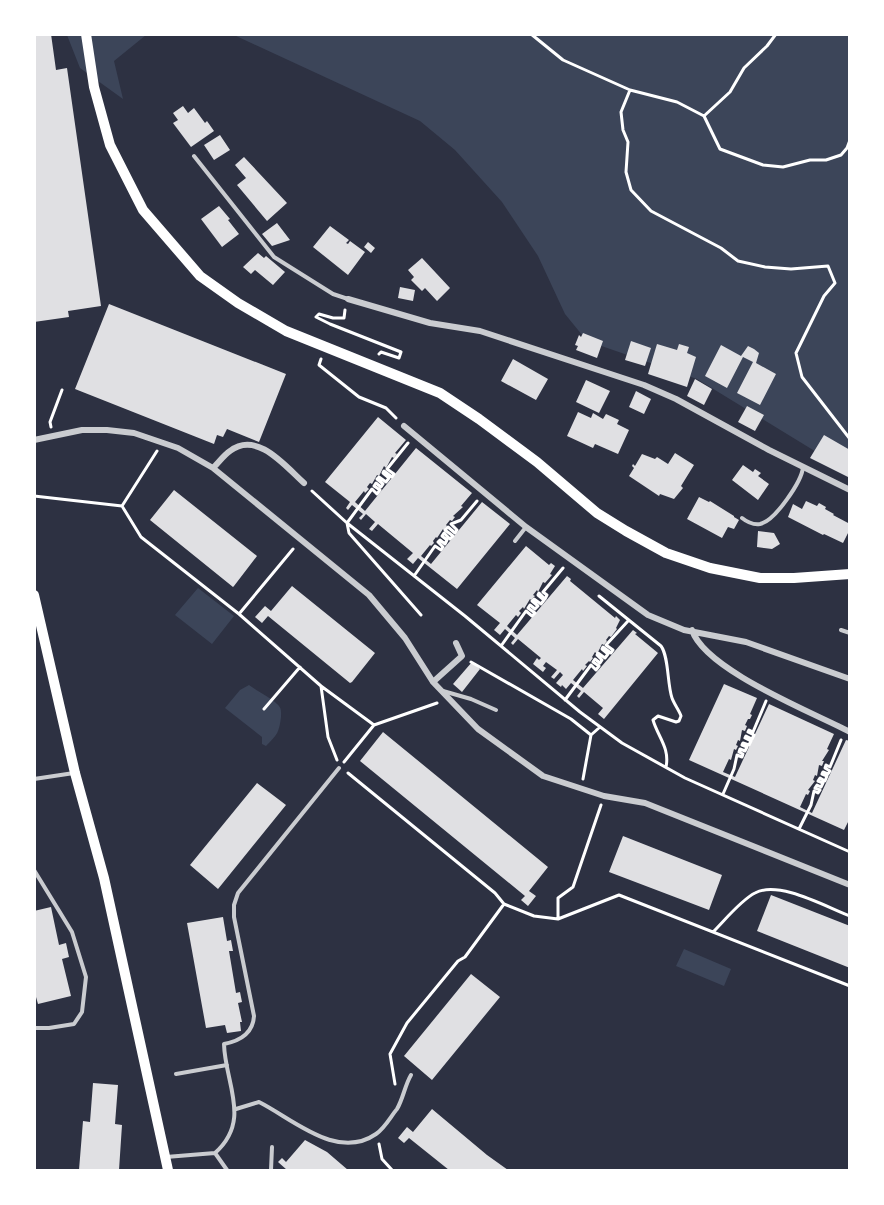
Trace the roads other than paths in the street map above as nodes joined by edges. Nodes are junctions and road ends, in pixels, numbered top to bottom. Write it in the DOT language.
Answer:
graph roads {
  1 [pos="86,34"];
  2 [pos="194,156"];
  3 [pos="348,299"];
  4 [pos="404,426"];
  5 [pos="34,440"];
  6 [pos="803,466"];
  7 [pos="213,468"];
  8 [pos="304,483"];
  9 [pos="849,490"];
  10 [pos="742,519"];
  11 [pos="526,527"];
  12 [pos="515,541"];
  13 [pos="849,574"];
  14 [pos="34,595"];
  15 [pos="692,630"];
  16 [pos="840,630"];
  17 [pos="849,633"];
  18 [pos="456,643"];
  19 [pos="849,679"];
  20 [pos="433,682"];
  21 [pos="441,691"];
  22 [pos="496,710"];
  23 [pos="848,731"];
  24 [pos="339,768"];
  25 [pos="75,773"];
  26 [pos="34,779"];
  27 [pos="34,870"];
  28 [pos="849,885"];
  29 [pos="34,1028"];
  30 [pos="227,1065"];
  31 [pos="176,1074"];
  32 [pos="411,1075"];
  33 [pos="236,1109"];
  34 [pos="272,1147"];
  35 [pos="215,1153"];
  36 [pos="166,1156"];
  37 [pos="168,1170"];
  38 [pos="227,1170"];
  39 [pos="271,1170"];
  1 -- 13 [label="main road"];
  2 -- 3 [label="lane"];
  3 -- 6 [label="street"];
  4 -- 11 [label="street"];
  5 -- 7 [label="street"];
  6 -- 9 [label="street"];
  6 -- 10 [label="lane"];
  7 -- 8 [label="street"];
  7 -- 20 [label="street"];
  11 -- 12 [label="lane"];
  11 -- 15 [label="street"];
  14 -- 25 [label="main road"];
  15 -- 19 [label="street"];
  15 -- 23 [label="street"];
  16 -- 17 [label="lane"];
  18 -- 20 [label="street"];
  20 -- 21 [label="street"];
  21 -- 22 [label="lane"];
  21 -- 28 [label="street"];
  24 -- 30 [label="lane"];
  25 -- 26 [label="lane"];
  25 -- 36 [label="main road"];
  27 -- 29 [label="lane"];
  30 -- 31 [label="lane"];
  30 -- 33 [label="lane"];
  32 -- 33 [label="lane"];
  33 -- 35 [label="lane"];
  34 -- 39 [label="lane"];
  35 -- 36 [label="lane"];
  35 -- 38 [label="lane"];
  36 -- 37 [label="main road"];
}
